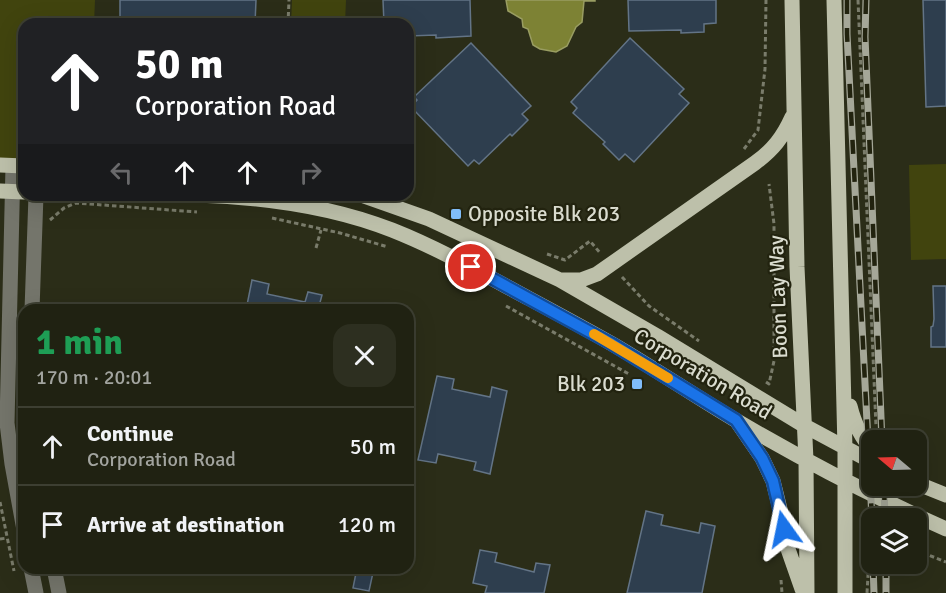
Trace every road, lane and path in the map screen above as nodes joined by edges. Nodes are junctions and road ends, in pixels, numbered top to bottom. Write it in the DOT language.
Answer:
graph roads {
  1 [pos="289,0"];
  2 [pos="766,0"];
  3 [pos="792,0"];
  4 [pos="834,0"];
  5 [pos="858,0"];
  6 [pos="288,18"];
  7 [pos="794,112"];
  8 [pos="744,150"];
  9 [pos="12,166"];
  10 [pos="769,184"];
  11 [pos="12,192"];
  12 [pos="36,201"];
  13 [pos="280,201"];
  14 [pos="378,201"];
  15 [pos="51,207"];
  16 [pos="59,213"];
  17 [pos="204,213"];
  18 [pos="262,216"];
  19 [pos="321,229"];
  20 [pos="35,231"];
  21 [pos="316,248"];
  22 [pos="396,250"];
  23 [pos="560,280"];
  24 [pos="500,303"];
  25 [pos="32,304"];
  26 [pos="630,375"];
  27 [pos="769,384"];
  28 [pos="844,386"];
  29 [pos="736,420"];
  30 [pos="805,426"];
  31 [pos="874,430"];
  32 [pos="861,435"];
  33 [pos="845,449"];
  34 [pos="861,457"];
  35 [pos="806,460"];
  36 [pos="845,482"];
  37 [pos="927,487"];
  38 [pos="946,495"];
  39 [pos="18,497"];
  40 [pos="0,502"];
  41 [pos="946,529"];
  42 [pos="7,537"];
  43 [pos="0,539"];
  44 [pos="927,554"];
  45 [pos="946,562"];
  46 [pos="32,574"];
  47 [pos="55,574"];
  48 [pos="868,574"];
  49 [pos="15,577"];
  50 [pos="36,593"];
  51 [pos="59,593"];
  52 [pos="805,593"];
  53 [pos="845,593"];
  54 [pos="867,593"];
  1 -- 6 [label="path"];
  2 -- 8 [label="path"];
  3 -- 7 [label="main road, Boon Lay Way"];
  4 -- 28 [label="main road"];
  5 -- 31 [label="path"];
  7 -- 23 [label="main road"];
  7 -- 30 [label="main road, Boon Lay Way"];
  9 -- 11 [label="street"];
  10 -- 27 [label="path"];
  11 -- 39 [label="street"];
  12 -- 20 [label="street"];
  13 -- 29 [label="main road, Corporation Road"];
  14 -- 23 [label="main road, Corporation Road"];
  15 -- 16 [label="path"];
  16 -- 17 [label="path"];
  16 -- 20 [label="path"];
  18 -- 19 [label="path"];
  19 -- 21 [label="path"];
  19 -- 22 [label="path"];
  20 -- 25 [label="street"];
  23 -- 30 [label="main road, Corporation Road"];
  24 -- 26 [label="path"];
  28 -- 32 [label="main road"];
  28 -- 33 [label="main road"];
  29 -- 35 [label="main road, Corporation Road"];
  29 -- 52 [label="main road"];
  30 -- 33 [label="main road, Corporation Road"];
  30 -- 35 [label="main road, Boon Lay Way"];
  33 -- 34 [label="main road, Corporation Road"];
  33 -- 36 [label="main road"];
  35 -- 36 [label="main road, Corporation Road"];
  35 -- 52 [label="main road, Boon Lay Way"];
  36 -- 41 [label="main road, Corporation Road"];
  36 -- 53 [label="main road"];
  37 -- 38 [label="main road"];
  40 -- 42 [label="path"];
  42 -- 43 [label="path"];
  42 -- 49 [label="path"];
  44 -- 45 [label="path"];
  46 -- 50 [label="street"];
  47 -- 51 [label="street"];
  48 -- 54 [label="path"];
}
